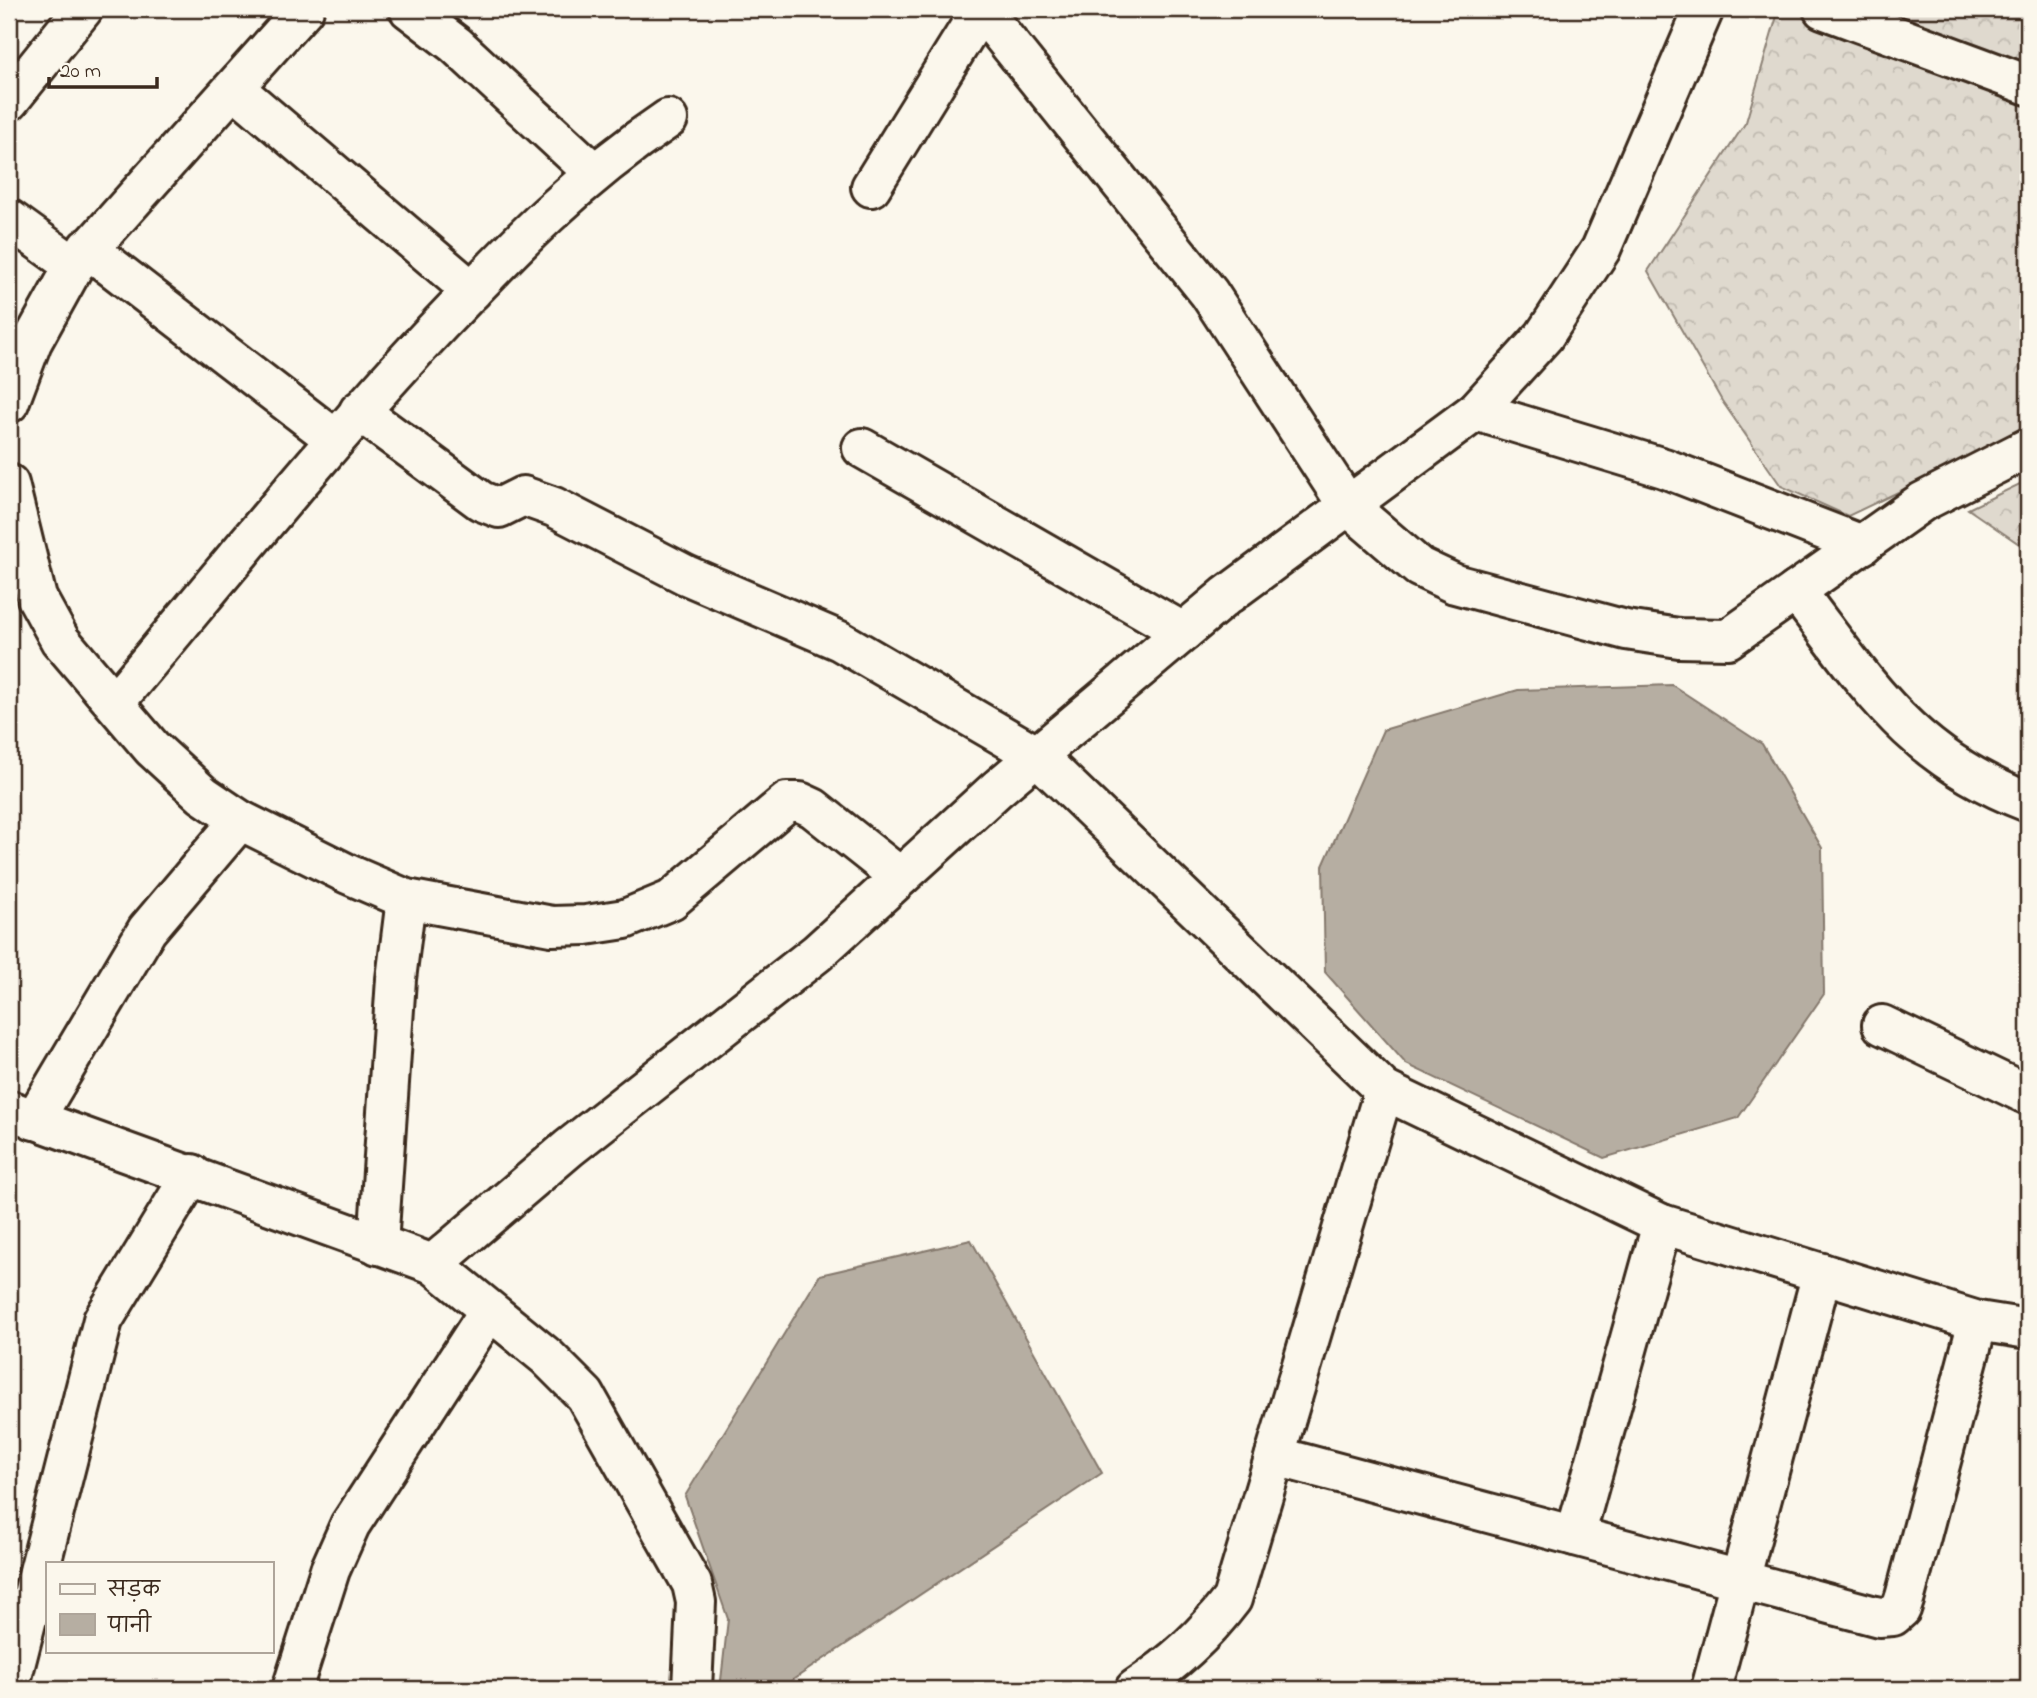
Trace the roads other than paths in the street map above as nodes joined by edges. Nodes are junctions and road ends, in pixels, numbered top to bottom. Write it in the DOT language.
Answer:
graph roads {
  1 [pos="83,9"];
  2 [pos="303,9"];
  3 [pos="410,9"];
  4 [pos="979,9"];
  5 [pos="1704,9"];
  6 [pos="1823,9"];
  7 [pos="2028,85"];
  8 [pos="234,88"];
  9 [pos="9,101"];
  10 [pos="668,119"];
  11 [pos="593,172"];
  12 [pos="871,187"];
  13 [pos="9,219"];
  14 [pos="81,257"];
  15 [pos="472,291"];
  16 [pos="9,402"];
  17 [pos="1476,411"];
  18 [pos="347,425"];
  19 [pos="2028,448"];
  20 [pos="862,449"];
  21 [pos="9,484"];
  22 [pos="1348,506"];
  23 [pos="1862,545"];
  24 [pos="1796,591"];
  25 [pos="1183,632"];
  26 [pos="115,702"];
  27 [pos="1036,755"];
  28 [pos="2028,802"];
  29 [pos="240,820"];
  30 [pos="900,877"];
  31 [pos="407,899"];
  32 [pos="1882,1025"];
  33 [pos="1384,1090"];
  34 [pos="2028,1095"];
  35 [pos="21,1115"];
  36 [pos="192,1174"];
  37 [pos="1662,1224"];
  38 [pos="378,1245"];
  39 [pos="433,1264"];
  40 [pos="1822,1273"];
  41 [pos="489,1311"];
  42 [pos="1978,1321"];
  43 [pos="2028,1329"];
  44 [pos="1275,1456"];
  45 [pos="1576,1536"];
  46 [pos="1742,1579"];
  47 [pos="9,1689"];
  48 [pos="292,1689"];
  49 [pos="692,1689"];
  50 [pos="1135,1689"];
  51 [pos="1711,1689"];
  1 -- 9 [label="street"];
  2 -- 8 [label="street"];
  3 -- 11 [label="street"];
  4 -- 12 [label="street"];
  4 -- 22 [label="street"];
  5 -- 17 [label="street"];
  6 -- 7 [label="street"];
  8 -- 14 [label="street"];
  8 -- 15 [label="street"];
  10 -- 11 [label="street"];
  11 -- 15 [label="street"];
  13 -- 14 [label="street"];
  14 -- 16 [label="street"];
  14 -- 18 [label="street"];
  15 -- 18 [label="street"];
  17 -- 22 [label="street"];
  17 -- 23 [label="street"];
  18 -- 26 [label="street"];
  18 -- 27 [label="street"];
  19 -- 23 [label="street"];
  20 -- 25 [label="street"];
  21 -- 26 [label="street"];
  22 -- 24 [label="street"];
  22 -- 25 [label="street"];
  23 -- 24 [label="street"];
  24 -- 28 [label="street"];
  25 -- 27 [label="street"];
  26 -- 29 [label="street"];
  27 -- 30 [label="street"];
  27 -- 33 [label="street"];
  29 -- 31 [label="street"];
  29 -- 35 [label="street"];
  30 -- 31 [label="street"];
  30 -- 39 [label="street"];
  31 -- 38 [label="street"];
  32 -- 34 [label="street"];
  33 -- 37 [label="street"];
  33 -- 44 [label="street"];
  35 -- 36 [label="street"];
  36 -- 38 [label="street"];
  36 -- 47 [label="street"];
  37 -- 40 [label="street"];
  37 -- 45 [label="street"];
  38 -- 39 [label="street"];
  39 -- 41 [label="street"];
  40 -- 42 [label="street"];
  40 -- 46 [label="street"];
  41 -- 48 [label="street"];
  41 -- 49 [label="street"];
  42 -- 43 [label="street"];
  42 -- 46 [label="street"];
  44 -- 45 [label="street"];
  44 -- 50 [label="street"];
  45 -- 46 [label="street"];
  46 -- 51 [label="street"];
}
